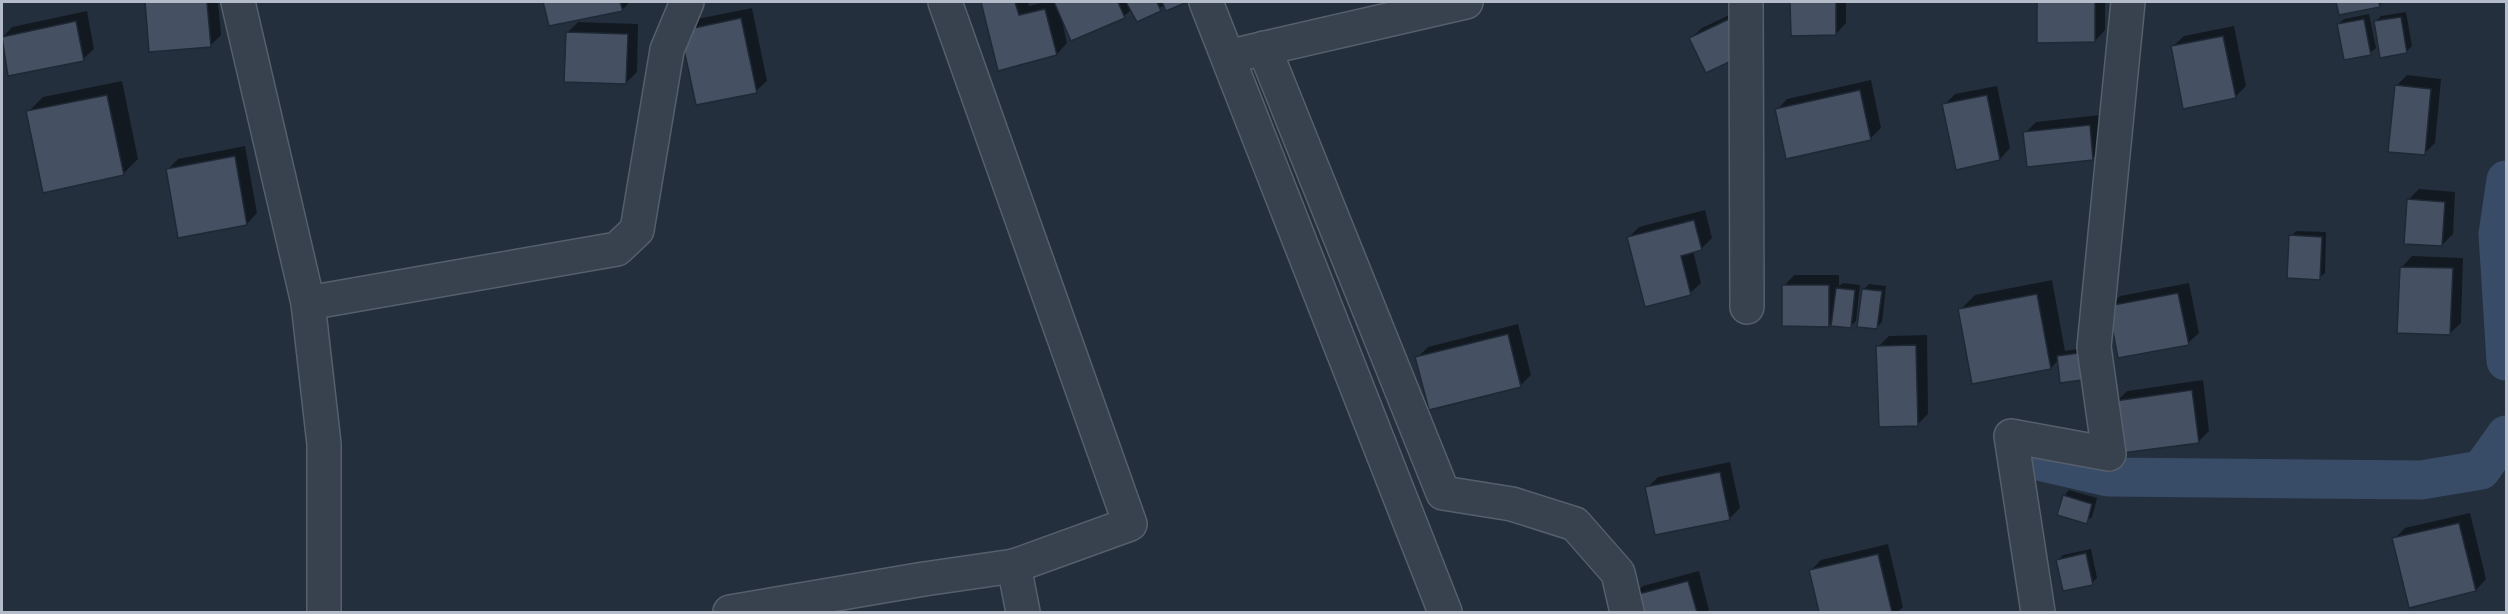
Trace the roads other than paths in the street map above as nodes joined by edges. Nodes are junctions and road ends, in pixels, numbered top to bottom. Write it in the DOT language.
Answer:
graph roads {
  1 [pos="238,2"];
  2 [pos="687,2"];
  3 [pos="945,2"];
  4 [pos="1206,2"];
  5 [pos="1466,2"];
  6 [pos="1746,2"];
  7 [pos="2128,2"];
  8 [pos="1264,48"];
  9 [pos="1227,57"];
  10 [pos="308,303"];
  11 [pos="1747,307"];
  12 [pos="1014,566"];
  13 [pos="324,612"];
  14 [pos="730,612"];
  15 [pos="1023,612"];
  16 [pos="1444,612"];
  17 [pos="1627,612"];
  18 [pos="2038,612"];
  1 -- 10 [label="street"];
  2 -- 10 [label="street"];
  3 -- 12 [label="street"];
  4 -- 9 [label="street"];
  5 -- 8 [label="street"];
  6 -- 11 [label="street"];
  7 -- 18 [label="street"];
  8 -- 9 [label="street"];
  8 -- 17 [label="street"];
  9 -- 16 [label="street"];
  10 -- 13 [label="street"];
  12 -- 14 [label="street"];
  12 -- 15 [label="street"];
}
